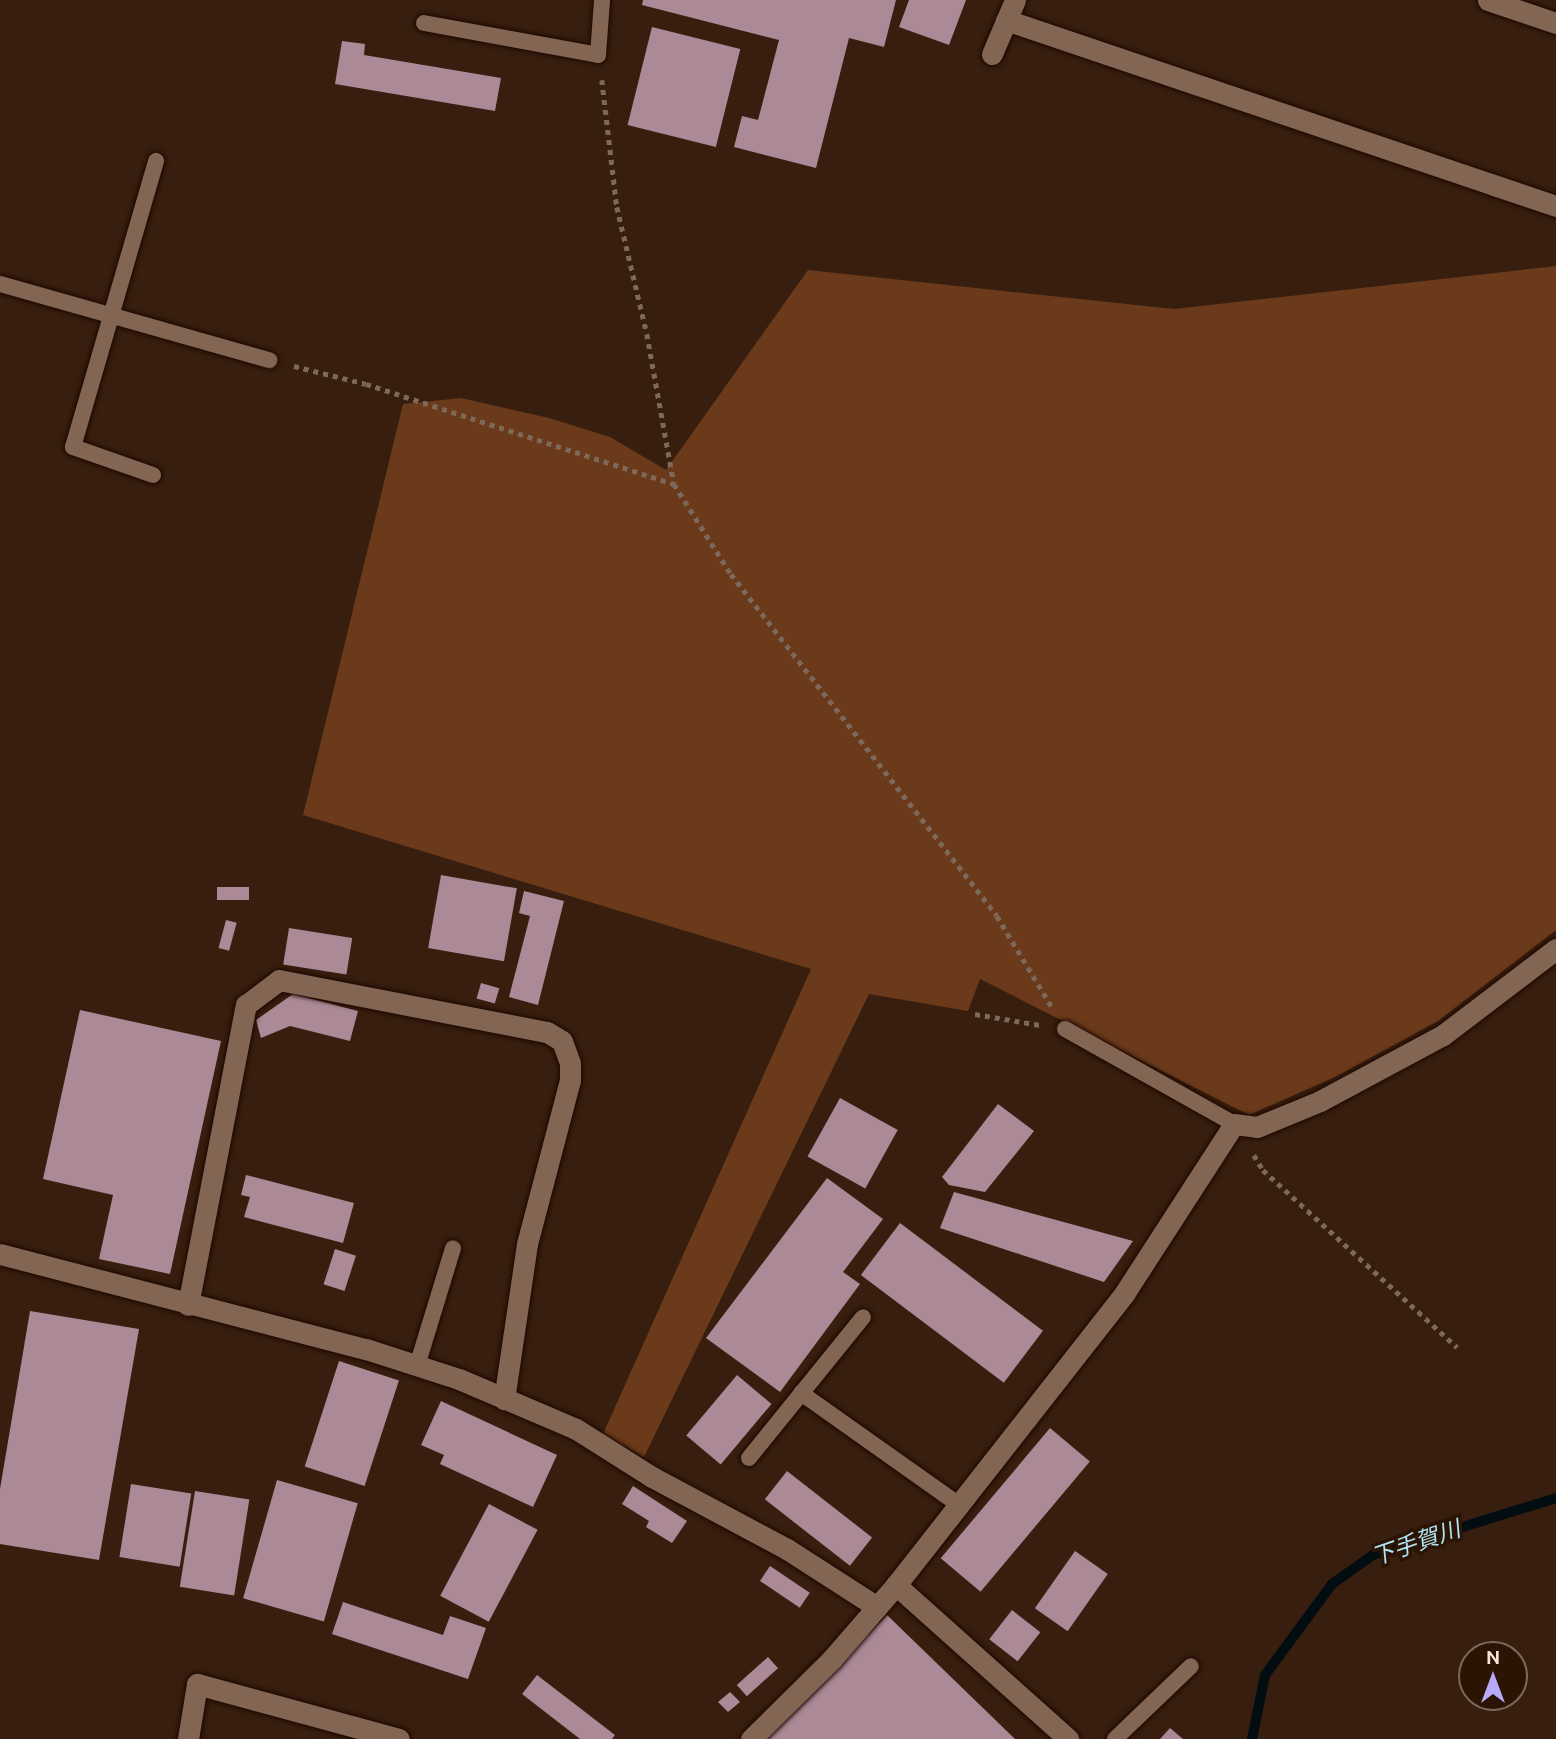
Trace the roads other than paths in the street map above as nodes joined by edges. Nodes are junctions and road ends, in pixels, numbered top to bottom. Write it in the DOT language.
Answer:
graph roads {
  1 [pos="602,0"];
  2 [pos="1015,0"];
  3 [pos="1488,0"];
  4 [pos="1006,20"];
  5 [pos="424,23"];
  6 [pos="1556,23"];
  7 [pos="992,54"];
  8 [pos="156,162"];
  9 [pos="1556,206"];
  10 [pos="0,284"];
  11 [pos="109,315"];
  12 [pos="269,360"];
  13 [pos="153,475"];
  14 [pos="1556,949"];
  15 [pos="1065,1029"];
  16 [pos="1234,1124"];
  17 [pos="453,1248"];
  18 [pos="0,1254"];
  19 [pos="188,1305"];
  20 [pos="863,1317"];
  21 [pos="417,1366"];
  22 [pos="802,1393"];
  23 [pos="504,1399"];
  24 [pos="749,1458"];
  25 [pos="959,1505"];
  26 [pos="897,1585"];
  27 [pos="877,1607"];
  28 [pos="1191,1666"];
  29 [pos="188,1739"];
  30 [pos="399,1739"];
  31 [pos="751,1739"];
  32 [pos="1068,1739"];
  33 [pos="1115,1739"];
  1 -- 5 [label="lane"];
  2 -- 4 [label="street"];
  3 -- 6 [label="street"];
  4 -- 7 [label="street"];
  4 -- 9 [label="street"];
  8 -- 11 [label="lane"];
  10 -- 11 [label="lane"];
  11 -- 12 [label="lane"];
  11 -- 13 [label="lane"];
  14 -- 16 [label="street"];
  15 -- 16 [label="lane"];
  16 -- 25 [label="street"];
  17 -- 21 [label="lane"];
  18 -- 19 [label="street"];
  19 -- 21 [label="street"];
  19 -- 23 [label="street"];
  20 -- 22 [label="lane"];
  21 -- 23 [label="street"];
  22 -- 24 [label="lane"];
  22 -- 25 [label="lane"];
  23 -- 27 [label="street"];
  25 -- 26 [label="street"];
  26 -- 27 [label="street"];
  26 -- 32 [label="street"];
  27 -- 31 [label="street"];
  28 -- 33 [label="lane"];
  29 -- 30 [label="street"];
}
